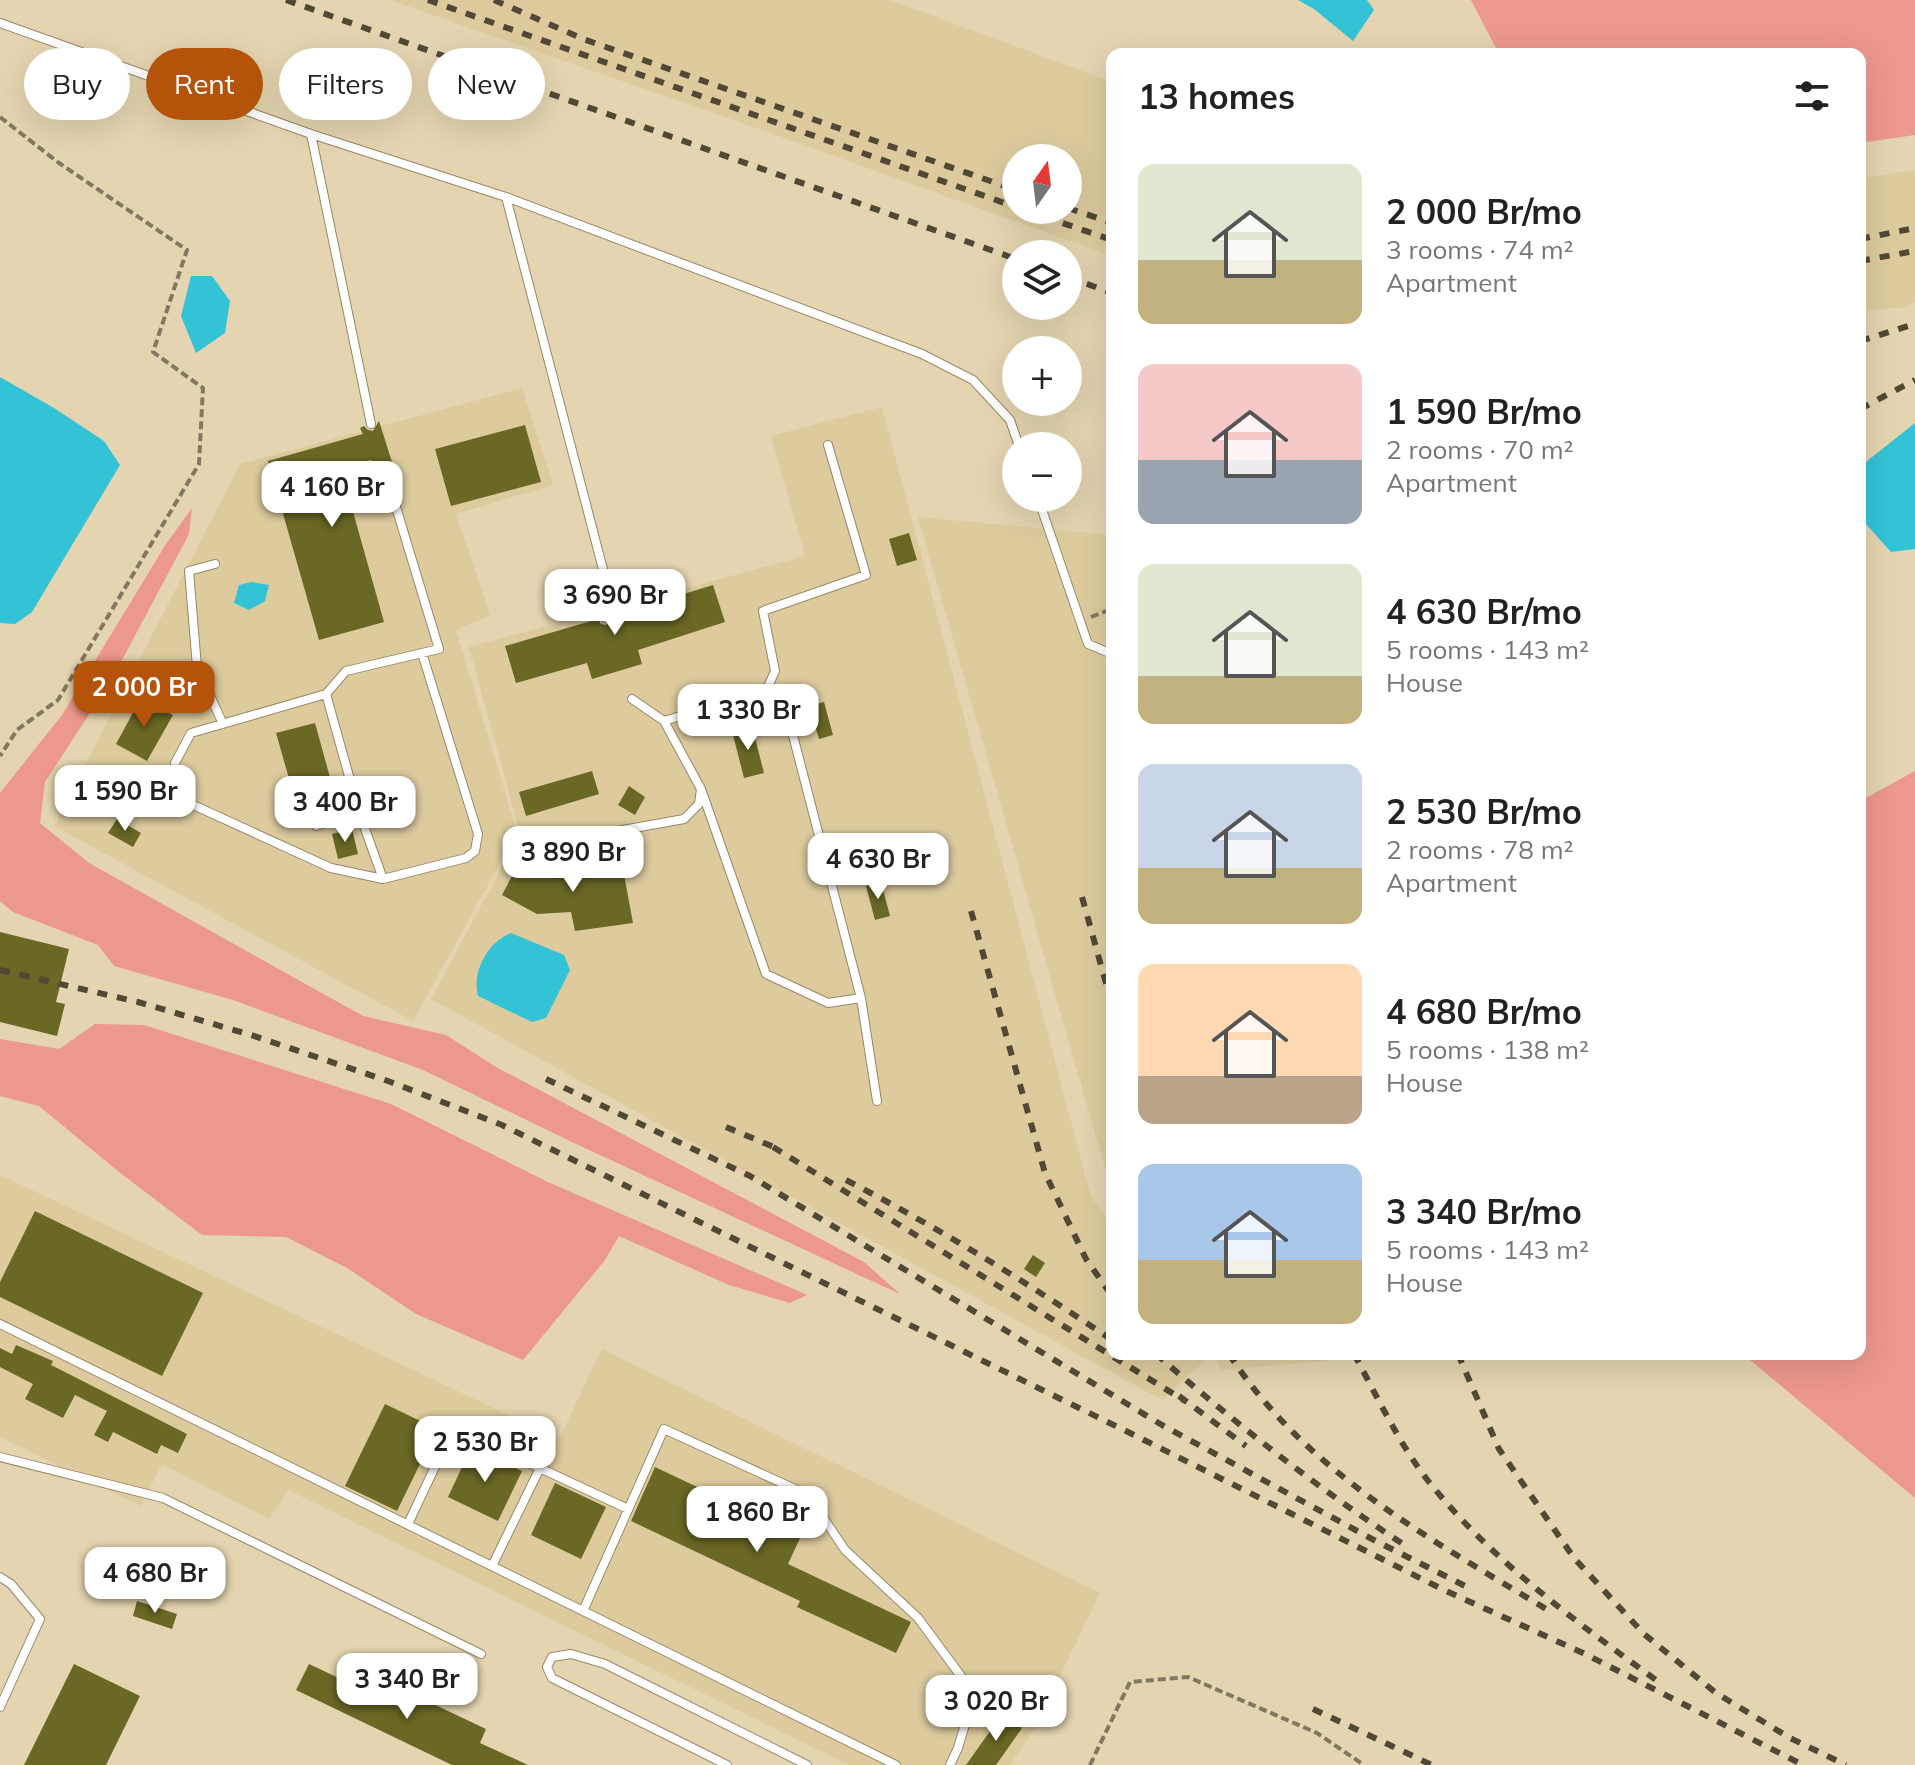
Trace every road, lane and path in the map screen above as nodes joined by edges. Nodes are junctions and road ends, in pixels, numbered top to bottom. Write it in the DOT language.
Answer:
graph roads {
  1 [pos="0,23"];
  2 [pos="0,117"];
  3 [pos="311,134"];
  4 [pos="506,197"];
  5 [pos="371,424"];
  6 [pos="1014,432"];
  7 [pos="828,445"];
  8 [pos="389,484"];
  9 [pos="1043,512"];
  10 [pos="215,564"];
  11 [pos="1106,611"];
  12 [pos="605,618"];
  13 [pos="1081,621"];
  14 [pos="1106,652"];
  15 [pos="422,653"];
  16 [pos="767,689"];
  17 [pos="326,694"];
  18 [pos="632,699"];
  19 [pos="664,721"];
  20 [pos="223,724"];
  21 [pos="0,756"];
  22 [pos="701,789"];
  23 [pos="359,812"];
  24 [pos="316,826"];
  25 [pos="556,842"];
  26 [pos="383,879"];
  27 [pos="861,998"];
  28 [pos="877,1101"];
  29 [pos="0,1324"];
  30 [pos="0,1457"];
  31 [pos="540,1468"];
  32 [pos="628,1509"];
  33 [pos="408,1524"];
  34 [pos="492,1566"];
  35 [pos="0,1577"];
  36 [pos="583,1611"];
  37 [pos="481,1654"];
  38 [pos="0,1707"];
  39 [pos="727,1765"];
  40 [pos="807,1765"];
  41 [pos="896,1765"];
  42 [pos="950,1765"];
  43 [pos="1090,1765"];
  44 [pos="1364,1765"];
  1 -- 3 [label="lane"];
  2 -- 21 [label="path"];
  3 -- 4 [label="lane"];
  3 -- 5 [label="lane"];
  4 -- 6 [label="lane"];
  4 -- 12 [label="lane"];
  7 -- 16 [label="lane"];
  8 -- 15 [label="lane"];
  9 -- 13 [label="lane"];
  10 -- 20 [label="lane"];
  11 -- 13 [label="path"];
  13 -- 14 [label="lane"];
  15 -- 17 [label="lane"];
  15 -- 26 [label="lane"];
  16 -- 19 [label="lane"];
  16 -- 27 [label="lane"];
  17 -- 20 [label="lane"];
  17 -- 23 [label="lane"];
  18 -- 19 [label="lane"];
  19 -- 22 [label="lane"];
  20 -- 26 [label="lane"];
  22 -- 25 [label="lane"];
  22 -- 27 [label="lane"];
  23 -- 24 [label="lane"];
  23 -- 26 [label="lane"];
  27 -- 28 [label="lane"];
  29 -- 33 [label="lane"];
  30 -- 37 [label="lane"];
  31 -- 32 [label="lane"];
  31 -- 33 [label="lane"];
  31 -- 34 [label="lane"];
  32 -- 36 [label="lane"];
  32 -- 42 [label="lane"];
  33 -- 34 [label="lane"];
  34 -- 36 [label="lane"];
  35 -- 38 [label="lane"];
  36 -- 41 [label="lane"];
  39 -- 40 [label="lane"];
  43 -- 44 [label="path"];
}
